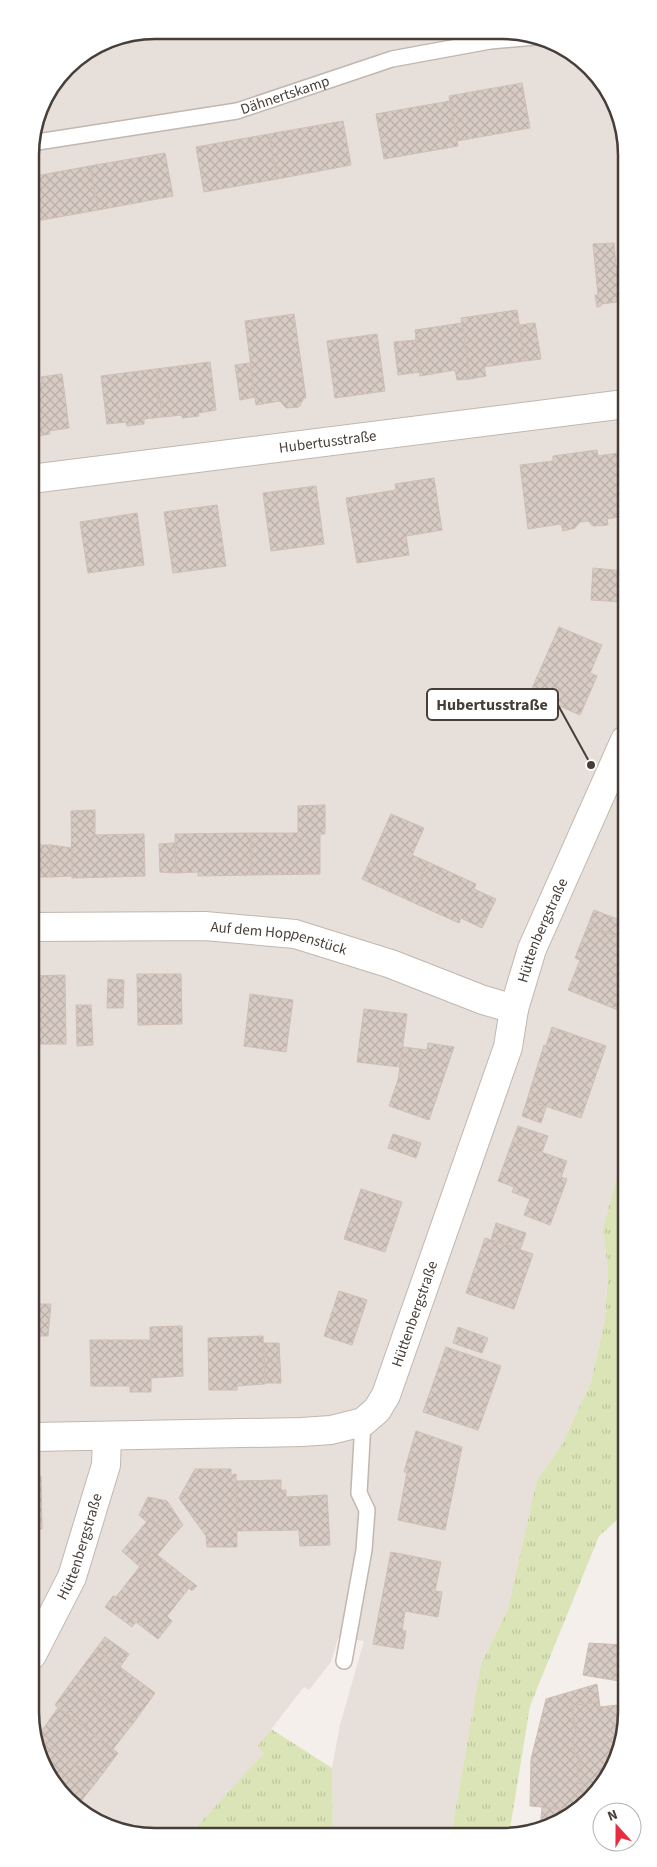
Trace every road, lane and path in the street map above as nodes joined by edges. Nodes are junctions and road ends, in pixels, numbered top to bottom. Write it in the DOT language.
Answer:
graph roads {
  1 [pos="506,39"];
  2 [pos="40,142"];
  3 [pos="618,405"];
  4 [pos="39,478"];
  5 [pos="618,756"];
  6 [pos="39,927"];
  7 [pos="514,1009"];
  8 [pos="363,1422"];
  9 [pos="106,1436"];
  10 [pos="39,1437"];
  11 [pos="39,1641"];
  12 [pos="344,1661"];
  1 -- 2 [label="lane, Dähnertskamp"];
  3 -- 4 [label="street, Hubertusstraße"];
  5 -- 7 [label="street, Hüttenbergstraße"];
  6 -- 7 [label="street, Auf dem Hoppenstück"];
  7 -- 8 [label="street, Hüttenbergstraße"];
  8 -- 9 [label="street"];
  8 -- 12 [label="lane"];
  9 -- 10 [label="street"];
  9 -- 11 [label="street, Hüttenbergstraße"];
}
